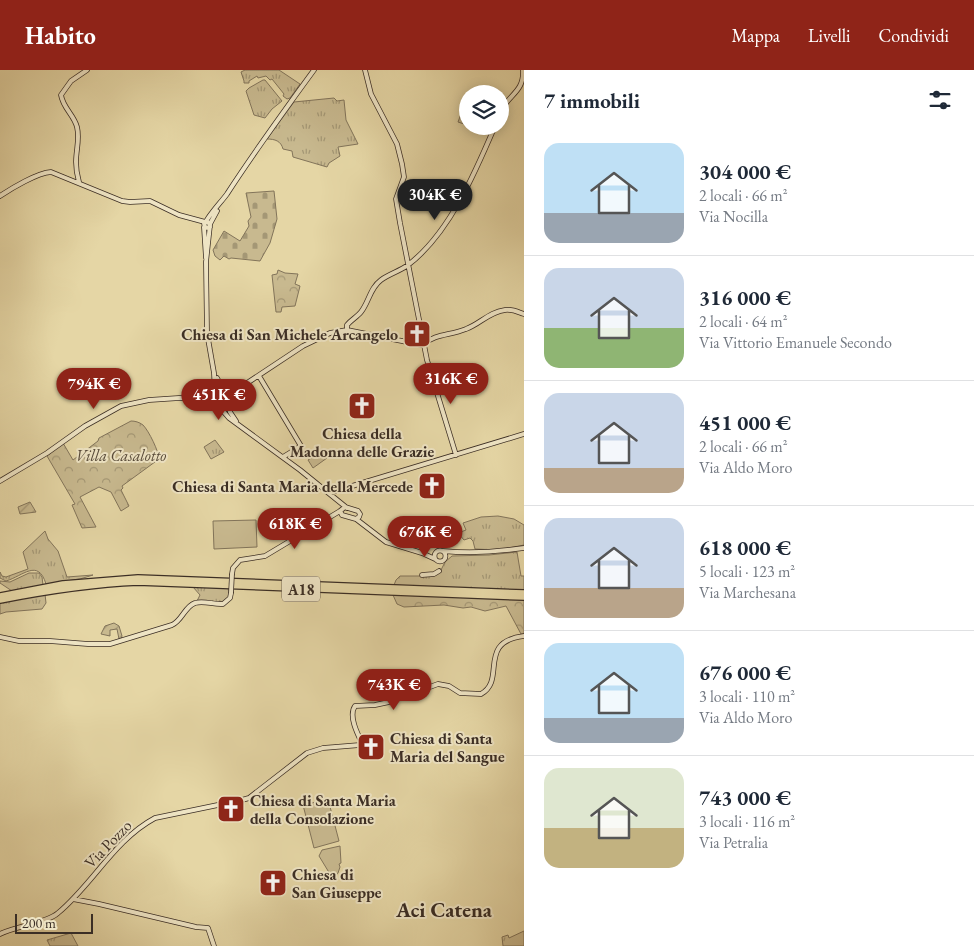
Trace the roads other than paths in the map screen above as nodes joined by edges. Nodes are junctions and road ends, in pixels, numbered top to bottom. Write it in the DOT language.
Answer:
graph roads {
  1 [pos="87,70"];
  2 [pos="314,70"];
  3 [pos="365,70"];
  4 [pos="522,70"];
  5 [pos="509,99"];
  6 [pos="490,135"];
  7 [pos="78,182"];
  8 [pos="0,196"];
  9 [pos="206,224"];
  10 [pos="408,265"];
  11 [pos="524,314"];
  12 [pos="348,328"];
  13 [pos="422,343"];
  14 [pos="214,372"];
  15 [pos="259,376"];
  16 [pos="235,391"];
  17 [pos="225,392"];
  18 [pos="215,394"];
  19 [pos="206,399"];
  20 [pos="229,399"];
  21 [pos="215,403"];
  22 [pos="237,423"];
  23 [pos="524,434"];
  24 [pos="456,455"];
  25 [pos="283,457"];
  26 [pos="0,480"];
  27 [pos="328,493"];
  28 [pos="334,498"];
  29 [pos="347,508"];
  30 [pos="340,510"];
  31 [pos="360,515"];
  32 [pos="344,516"];
  33 [pos="356,519"];
  34 [pos="327,520"];
  35 [pos="369,529"];
  36 [pos="522,548"];
  37 [pos="436,552"];
  38 [pos="443,552"];
  39 [pos="422,553"];
  40 [pos="460,553"];
  41 [pos="436,559"];
  42 [pos="444,559"];
  43 [pos="439,571"];
  44 [pos="422,575"];
  45 [pos="524,593"];
  46 [pos="0,596"];
  47 [pos="524,597"];
  48 [pos="0,600"];
  49 [pos="0,637"];
  50 [pos="523,637"];
  51 [pos="73,899"];
  52 [pos="0,934"];
  53 [pos="214,946"];
  1 -- 7 [label="street"];
  2 -- 9 [label="street"];
  3 -- 10 [label="street"];
  4 -- 5 [label="street"];
  6 -- 10 [label="street"];
  7 -- 8 [label="street"];
  7 -- 9 [label="street"];
  9 -- 14 [label="street"];
  10 -- 12 [label="street"];
  10 -- 13 [label="street"];
  11 -- 13 [label="street"];
  12 -- 13 [label="street"];
  12 -- 15 [label="street"];
  13 -- 24 [label="street"];
  14 -- 17 [label="street"];
  14 -- 18 [label="street"];
  15 -- 16 [label="street"];
  15 -- 25 [label="street"];
  16 -- 17 [label="street"];
  16 -- 20 [label="street"];
  17 -- 18 [label="street"];
  17 -- 20 [label="street"];
  18 -- 19 [label="street"];
  18 -- 21 [label="street"];
  19 -- 21 [label="street"];
  19 -- 26 [label="street"];
  20 -- 21 [label="street"];
  20 -- 22 [label="street"];
  21 -- 22 [label="street"];
  22 -- 25 [label="street"];
  23 -- 24 [label="street"];
  24 -- 27 [label="street"];
  25 -- 27 [label="street"];
  27 -- 28 [label="street"];
  28 -- 29 [label="street"];
  28 -- 30 [label="street"];
  29 -- 30 [label="street"];
  29 -- 31 [label="street"];
  30 -- 32 [label="street"];
  30 -- 34 [label="street"];
  31 -- 33 [label="street"];
  31 -- 35 [label="street"];
  32 -- 33 [label="street"];
  32 -- 34 [label="street"];
  33 -- 35 [label="street"];
  34 -- 49 [label="street, bridge"];
  35 -- 39 [label="street"];
  36 -- 40 [label="street"];
  37 -- 38 [label="street"];
  37 -- 39 [label="street"];
  37 -- 41 [label="street"];
  38 -- 40 [label="street"];
  38 -- 42 [label="street"];
  39 -- 41 [label="street"];
  40 -- 42 [label="street"];
  41 -- 42 [label="street"];
  41 -- 43 [label="street"];
  42 -- 43 [label="street"];
  43 -- 44 [label="street"];
  45 -- 46 [label="highway, A18"];
  47 -- 48 [label="highway, A18"];
  50 -- 51 [label="street, Via Pozzo"];
  51 -- 52 [label="street, Via Pozzo"];
  51 -- 53 [label="street"];
}
